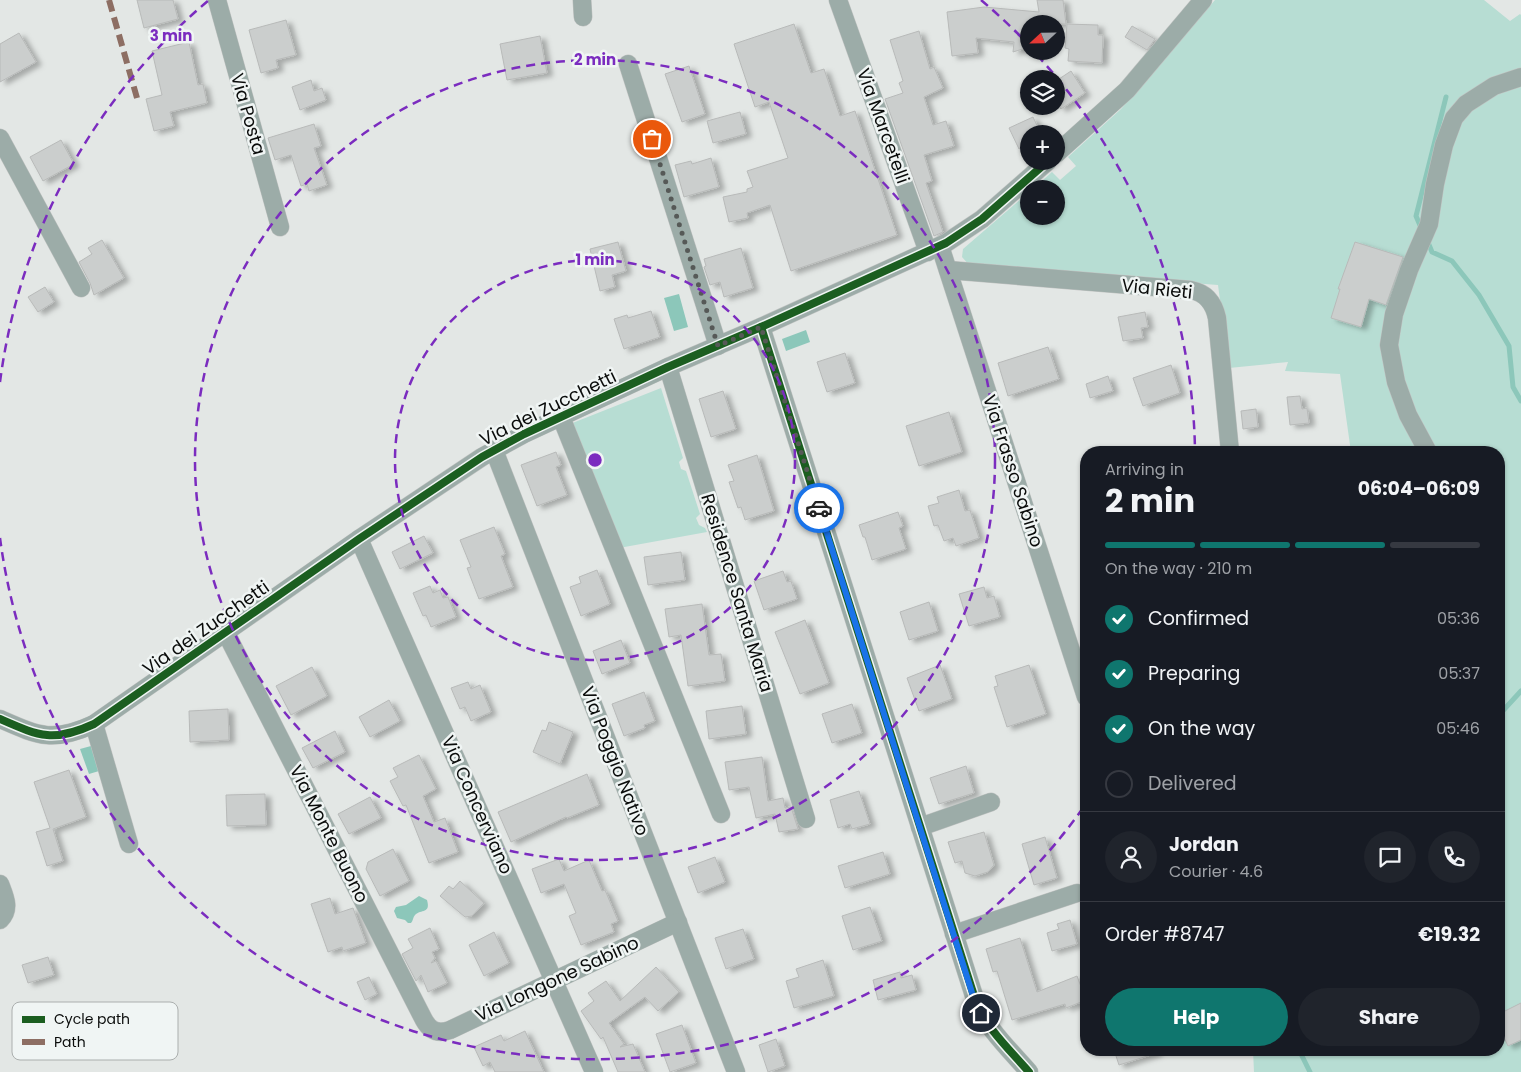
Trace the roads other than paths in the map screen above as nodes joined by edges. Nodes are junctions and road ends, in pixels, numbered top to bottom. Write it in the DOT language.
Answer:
graph roads {
  1 [pos="217,0"];
  2 [pos="838,0"];
  3 [pos="1203,0"];
  4 [pos="628,64"];
  5 [pos="1521,77"];
  6 [pos="0,138"];
  7 [pos="1065,146"];
  8 [pos="1038,170"];
  9 [pos="280,227"];
  10 [pos="934,249"];
  11 [pos="948,270"];
  12 [pos="81,288"];
  13 [pos="761,327"];
  14 [pos="718,346"];
  15 [pos="668,367"];
  16 [pos="561,417"];
  17 [pos="1229,446"];
  18 [pos="1425,446"];
  19 [pos="494,450"];
  20 [pos="359,539"];
  21 [pos="226,633"];
  22 [pos="1080,677"];
  23 [pos="0,719"];
  24 [pos="94,724"];
  25 [pos="991,802"];
  26 [pos="721,814"];
  27 [pos="806,819"];
  28 [pos="920,827"];
  29 [pos="129,844"];
  30 [pos="0,884"];
  31 [pos="1077,893"];
  32 [pos="0,920"];
  33 [pos="678,922"];
  34 [pos="954,934"];
  35 [pos="555,980"];
  36 [pos="436,1032"];
  37 [pos="594,1072"];
  38 [pos="736,1072"];
  39 [pos="1029,1072"];
  1 -- 9 [label="street, Via Posta"];
  2 -- 10 [label="street, Via Marcetelli"];
  3 -- 7 [label="street"];
  4 -- 14 [label="street"];
  5 -- 18 [label="street"];
  6 -- 12 [label="street"];
  8 -- 10 [label="street, Via dei Zucchetti"];
  10 -- 11 [label="street, Via Frasso Sabino"];
  10 -- 13 [label="street, Via dei Zucchetti"];
  11 -- 17 [label="street, Via Rieti"];
  11 -- 22 [label="street, Via Frasso Sabino"];
  13 -- 14 [label="street, Via dei Zucchetti"];
  13 -- 28 [label="street"];
  14 -- 15 [label="street, Via dei Zucchetti"];
  15 -- 16 [label="street, Via dei Zucchetti"];
  15 -- 27 [label="street, Residence Santa Maria"];
  16 -- 19 [label="street, Via dei Zucchetti"];
  16 -- 26 [label="street"];
  19 -- 20 [label="street, Via dei Zucchetti"];
  19 -- 33 [label="street, Via Poggio Nativo"];
  20 -- 21 [label="street, Via dei Zucchetti"];
  20 -- 35 [label="street, Via Concerviano"];
  21 -- 24 [label="street, Via dei Zucchetti"];
  21 -- 36 [label="street, Via Monte Buono"];
  23 -- 24 [label="street, Via dei Zucchetti"];
  24 -- 29 [label="street"];
  25 -- 28 [label="street"];
  28 -- 34 [label="street"];
  30 -- 32 [label="street"];
  31 -- 34 [label="street"];
  33 -- 35 [label="street, Via Longone Sabino"];
  33 -- 38 [label="street, Via Poggio Nativo"];
  34 -- 39 [label="street"];
  35 -- 36 [label="street, Via Longone Sabino"];
  35 -- 37 [label="street, Via Concerviano"];
}
